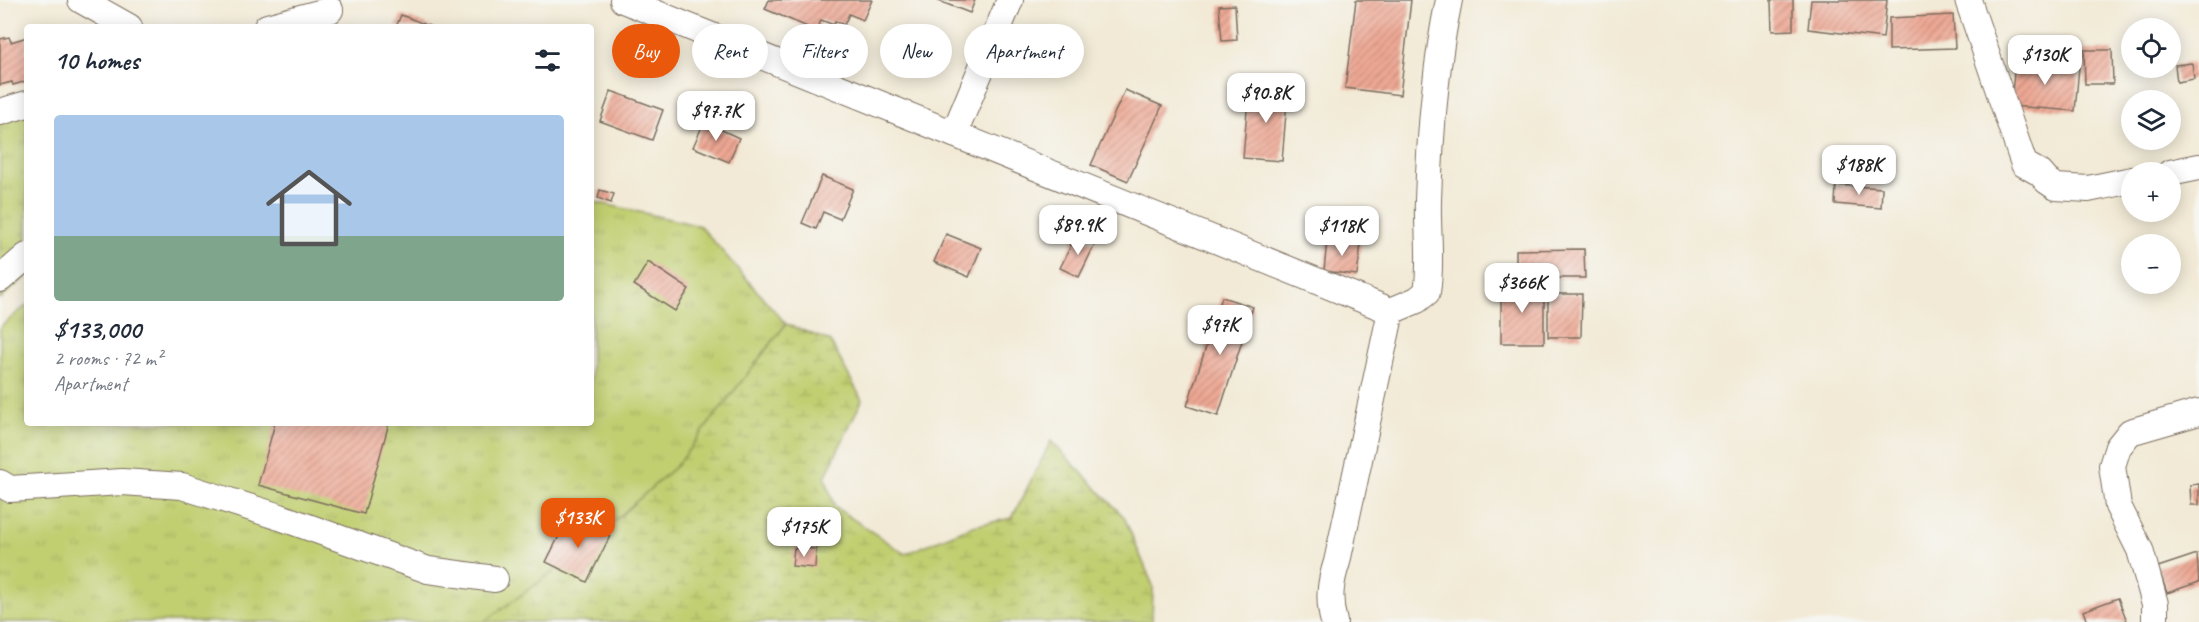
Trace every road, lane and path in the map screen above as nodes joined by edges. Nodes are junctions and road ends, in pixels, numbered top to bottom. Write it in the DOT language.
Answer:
graph roads {
  1 [pos="81,0"];
  2 [pos="623,0"];
  3 [pos="1010,0"];
  4 [pos="1449,0"];
  5 [pos="1968,0"];
  6 [pos="328,12"];
  7 [pos="124,24"];
  8 [pos="279,24"];
  9 [pos="24,105"];
  10 [pos="0,112"];
  11 [pos="954,134"];
  12 [pos="2199,167"];
  13 [pos="2181,171"];
  14 [pos="2121,182"];
  15 [pos="24,259"];
  16 [pos="0,279"];
  17 [pos="1391,311"];
  18 [pos="2199,412"];
  19 [pos="0,483"];
  20 [pos="495,579"];
  21 [pos="1334,622"];
  22 [pos="2155,622"];
  1 -- 7 [label="street"];
  2 -- 11 [label="street"];
  3 -- 11 [label="street"];
  4 -- 17 [label="street"];
  5 -- 14 [label="street"];
  6 -- 8 [label="street"];
  9 -- 10 [label="street"];
  11 -- 17 [label="street"];
  12 -- 13 [label="street"];
  15 -- 16 [label="street"];
  17 -- 21 [label="street"];
  18 -- 22 [label="street"];
  19 -- 20 [label="street"];
}
